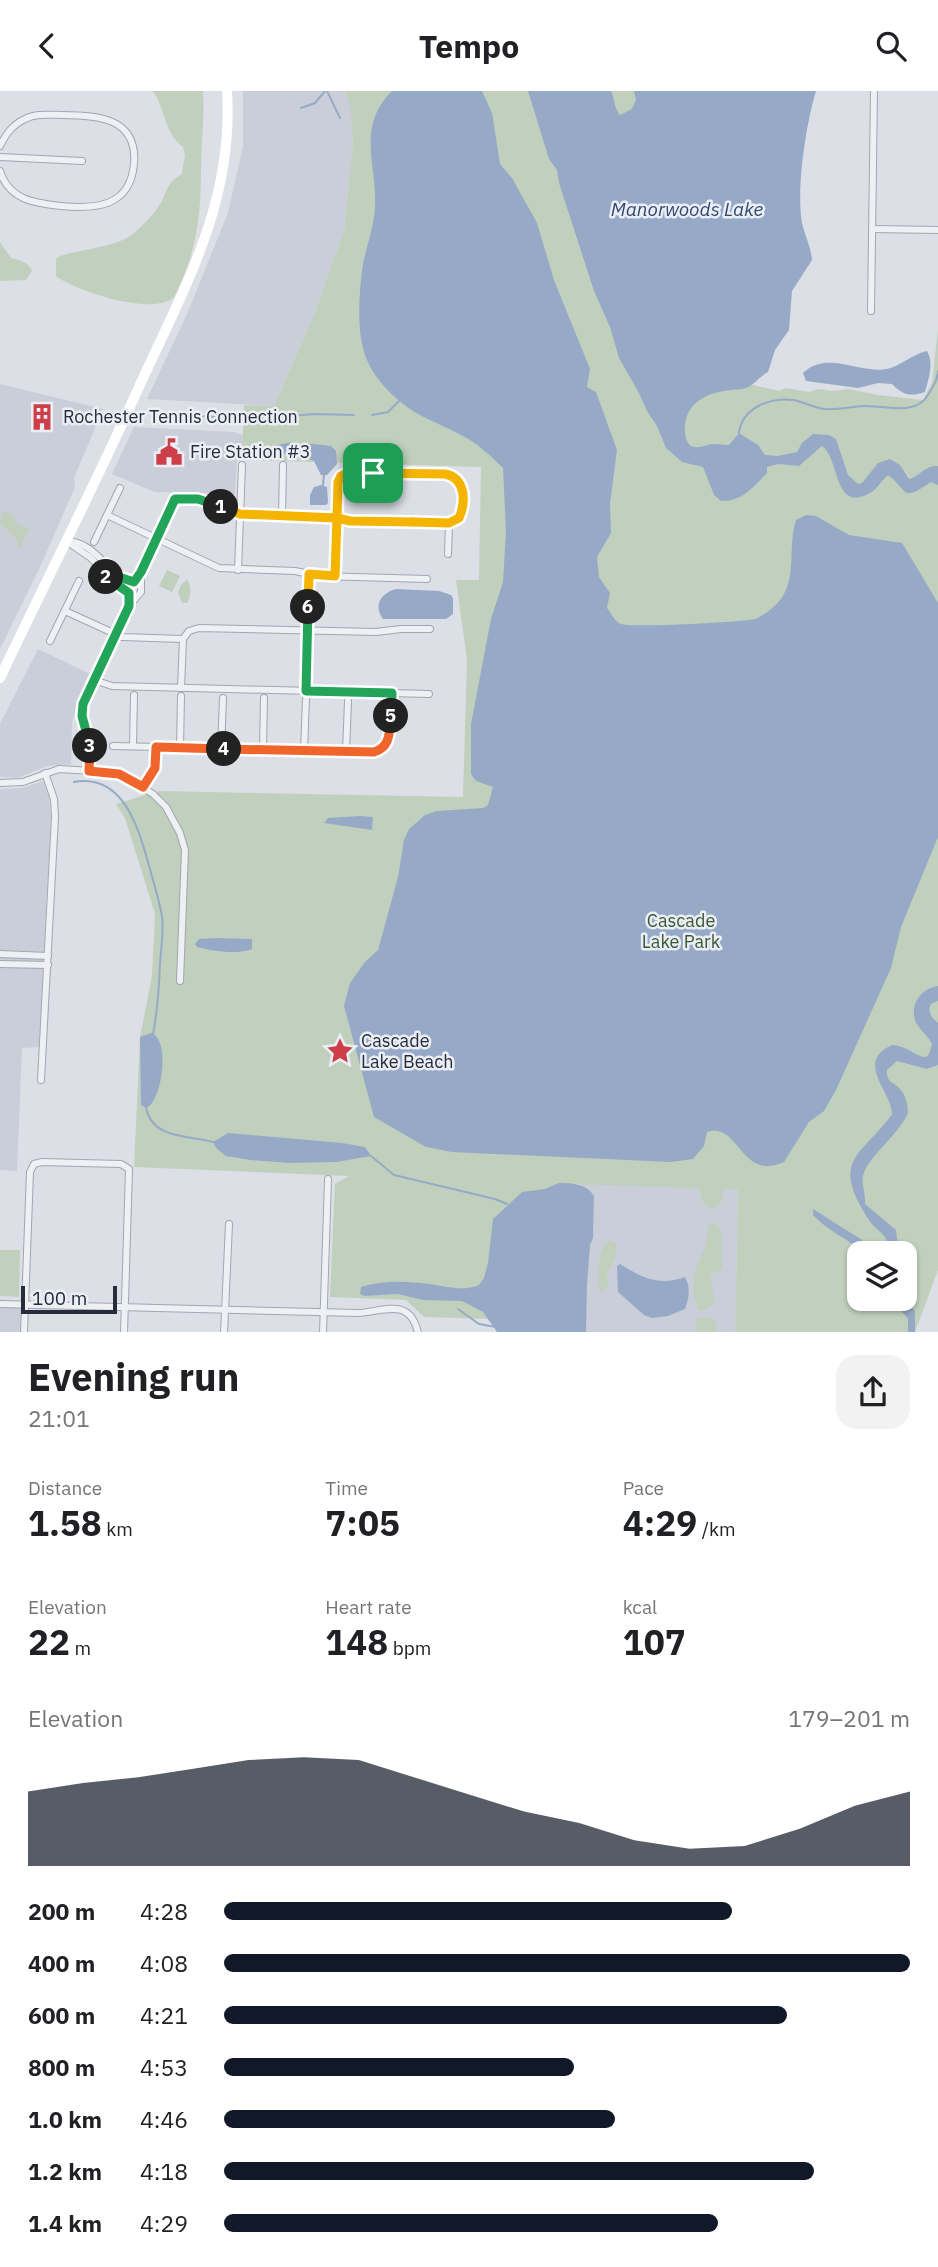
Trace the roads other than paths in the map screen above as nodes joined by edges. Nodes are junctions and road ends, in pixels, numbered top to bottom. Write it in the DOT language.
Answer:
graph roads {
  1 [pos="227,91"];
  2 [pos="874,91"];
  3 [pos="0,146"];
  4 [pos="0,157"];
  5 [pos="82,161"];
  6 [pos="0,171"];
  7 [pos="872,229"];
  8 [pos="938,230"];
  9 [pos="871,311"];
  10 [pos="242,465"];
  11 [pos="283,465"];
  12 [pos="120,488"];
  13 [pos="240,514"];
  14 [pos="107,515"];
  15 [pos="282,515"];
  16 [pos="337,518"];
  17 [pos="449,523"];
  18 [pos="157,539"];
  19 [pos="66,541"];
  20 [pos="94,543"];
  21 [pos="448,554"];
  22 [pos="103,566"];
  23 [pos="238,569"];
  24 [pos="141,572"];
  25 [pos="309,574"];
  26 [pos="335,576"];
  27 [pos="427,579"];
  28 [pos="79,582"];
  29 [pos="134,582"];
  30 [pos="142,587"];
  31 [pos="129,593"];
  32 [pos="139,595"];
  33 [pos="129,606"];
  34 [pos="65,611"];
  35 [pos="430,629"];
  36 [pos="307,631"];
  37 [pos="115,635"];
  38 [pos="183,639"];
  39 [pos="50,642"];
  40 [pos="0,678"];
  41 [pos="94,680"];
  42 [pos="181,688"];
  43 [pos="306,691"];
  44 [pos="392,693"];
  45 [pos="429,694"];
  46 [pos="134,695"];
  47 [pos="181,696"];
  48 [pos="223,698"];
  49 [pos="264,698"];
  50 [pos="306,699"];
  51 [pos="348,701"];
  52 [pos="113,746"];
  53 [pos="133,746"];
  54 [pos="156,747"];
  55 [pos="180,748"];
  56 [pos="221,749"];
  57 [pos="262,750"];
  58 [pos="304,751"];
  59 [pos="346,752"];
  60 [pos="89,771"];
  61 [pos="45,773"];
  62 [pos="0,783"];
  63 [pos="143,787"];
  64 [pos="0,954"];
  65 [pos="48,956"];
  66 [pos="0,964"];
  67 [pos="48,965"];
  68 [pos="180,981"];
  69 [pos="41,1080"];
  70 [pos="328,1179"];
  71 [pos="229,1224"];
  72 [pos="0,1304"];
  73 [pos="24,1304"];
  74 [pos="124,1307"];
  75 [pos="225,1309"];
  76 [pos="323,1313"];
  77 [pos="24,1332"];
  78 [pos="124,1332"];
  79 [pos="224,1332"];
  80 [pos="323,1332"];
  81 [pos="418,1332"];
  1 -- 19 [label="main road"];
  2 -- 7 [label="street"];
  3 -- 6 [label="street"];
  4 -- 5 [label="street"];
  7 -- 8 [label="street"];
  7 -- 9 [label="street"];
  10 -- 13 [label="street"];
  11 -- 15 [label="street"];
  12 -- 14 [label="street"];
  13 -- 15 [label="street"];
  13 -- 18 [label="street"];
  13 -- 23 [label="street"];
  14 -- 18 [label="street"];
  14 -- 20 [label="street"];
  15 -- 16 [label="street"];
  16 -- 17 [label="street"];
  16 -- 17 [label="street"];
  16 -- 26 [label="street"];
  17 -- 21 [label="street"];
  18 -- 23 [label="street"];
  18 -- 24 [label="street"];
  19 -- 22 [label="street"];
  19 -- 40 [label="main road"];
  22 -- 29 [label="street"];
  22 -- 31 [label="street"];
  23 -- 25 [label="street"];
  24 -- 29 [label="street"];
  24 -- 30 [label="street"];
  25 -- 26 [label="street"];
  25 -- 36 [label="street"];
  26 -- 27 [label="street"];
  28 -- 34 [label="street"];
  29 -- 30 [label="street"];
  29 -- 31 [label="street"];
  30 -- 32 [label="street"];
  31 -- 32 [label="street"];
  31 -- 33 [label="street"];
  32 -- 33 [label="street"];
  33 -- 37 [label="street"];
  34 -- 37 [label="street"];
  34 -- 39 [label="street"];
  35 -- 36 [label="street"];
  36 -- 38 [label="street"];
  36 -- 43 [label="street"];
  37 -- 38 [label="street"];
  37 -- 41 [label="street"];
  38 -- 42 [label="street"];
  41 -- 42 [label="street"];
  41 -- 60 [label="street"];
  42 -- 43 [label="street"];
  43 -- 44 [label="street"];
  44 -- 45 [label="street"];
  44 -- 59 [label="street"];
  46 -- 53 [label="street"];
  47 -- 55 [label="street"];
  48 -- 56 [label="street"];
  49 -- 57 [label="street"];
  50 -- 58 [label="street"];
  51 -- 59 [label="street"];
  52 -- 53 [label="street"];
  53 -- 54 [label="street"];
  54 -- 55 [label="street"];
  54 -- 63 [label="street"];
  55 -- 56 [label="street"];
  56 -- 57 [label="street"];
  57 -- 58 [label="street"];
  58 -- 59 [label="street"];
  60 -- 61 [label="street"];
  60 -- 63 [label="street"];
  61 -- 62 [label="street"];
  61 -- 65 [label="street"];
  63 -- 68 [label="street"];
  64 -- 65 [label="street"];
  65 -- 67 [label="street"];
  66 -- 67 [label="street"];
  67 -- 69 [label="street"];
  70 -- 76 [label="street"];
  71 -- 75 [label="street"];
  72 -- 73 [label="street"];
  73 -- 74 [label="street"];
  73 -- 74 [label="street"];
  73 -- 77 [label="street"];
  74 -- 75 [label="street"];
  74 -- 78 [label="street"];
  75 -- 76 [label="street"];
  75 -- 79 [label="street"];
  76 -- 80 [label="street"];
  76 -- 81 [label="street"];
}
